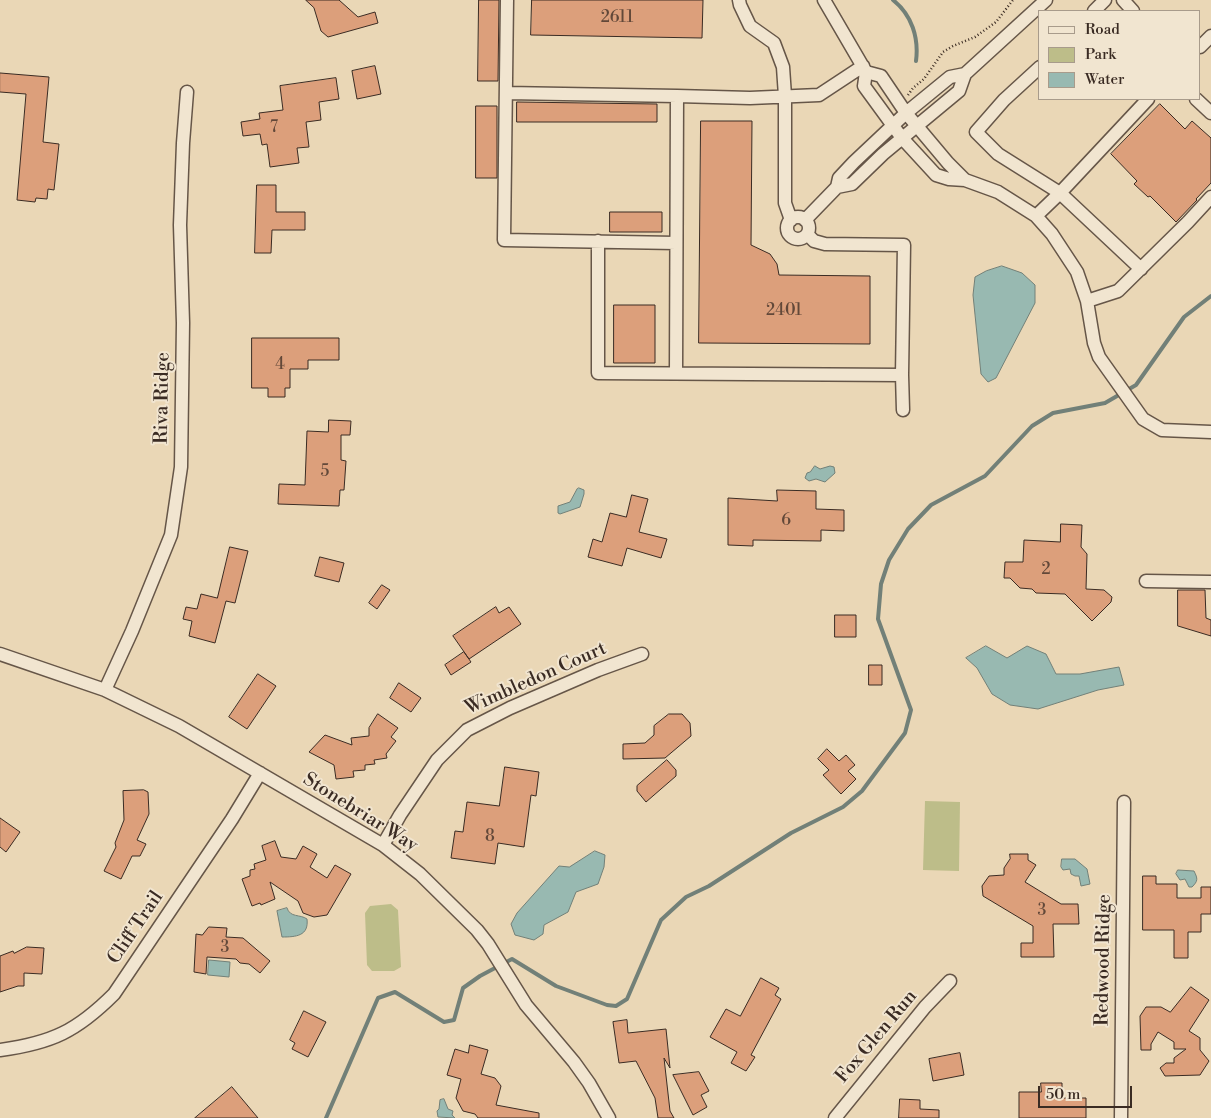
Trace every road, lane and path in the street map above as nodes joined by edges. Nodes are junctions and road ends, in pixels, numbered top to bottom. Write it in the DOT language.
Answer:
graph roads {
  1 [pos="507,0"];
  2 [pos="739,0"];
  3 [pos="824,0"];
  4 [pos="1012,0"];
  5 [pos="1046,0"];
  6 [pos="1105,0"];
  7 [pos="1123,0"];
  8 [pos="1095,10"];
  9 [pos="1131,10"];
  10 [pos="1211,36"];
  11 [pos="1201,45"];
  12 [pos="865,69"];
  13 [pos="1038,69"];
  14 [pos="965,74"];
  15 [pos="187,92"];
  16 [pos="506,93"];
  17 [pos="677,96"];
  18 [pos="785,96"];
  19 [pos="1147,100"];
  20 [pos="1197,100"];
  21 [pos="903,108"];
  22 [pos="1211,113"];
  23 [pos="916,125"];
  24 [pos="893,126"];
  25 [pos="902,138"];
  26 [pos="965,180"];
  27 [pos="837,187"];
  28 [pos="1060,193"];
  29 [pos="1211,197"];
  30 [pos="1036,216"];
  31 [pos="791,220"];
  32 [pos="805,220"];
  33 [pos="807,234"];
  34 [pos="598,241"];
  35 [pos="676,242"];
  36 [pos="1141,269"];
  37 [pos="1087,301"];
  38 [pos="676,373"];
  39 [pos="902,375"];
  40 [pos="903,410"];
  41 [pos="1211,432"];
  42 [pos="1146,581"];
  43 [pos="1211,582"];
  44 [pos="0,654"];
  45 [pos="642,654"];
  46 [pos="105,690"];
  47 [pos="260,773"];
  48 [pos="1124,802"];
  49 [pos="383,845"];
  50 [pos="950,981"];
  51 [pos="0,1050"];
  52 [pos="609,1118"];
  53 [pos="834,1118"];
  54 [pos="1121,1118"];
  1 -- 16 [label="street"];
  2 -- 18 [label="street"];
  3 -- 12 [label="street"];
  4 -- 21 [label="path"];
  5 -- 14 [label="street"];
  6 -- 8 [label="street"];
  7 -- 9 [label="street"];
  10 -- 11 [label="street"];
  12 -- 18 [label="street"];
  12 -- 21 [label="street"];
  12 -- 24 [label="street"];
  13 -- 28 [label="street"];
  14 -- 21 [label="street"];
  14 -- 23 [label="street"];
  15 -- 46 [label="street, Riva Ridge"];
  16 -- 17 [label="street"];
  16 -- 34 [label="street"];
  17 -- 18 [label="street"];
  17 -- 35 [label="street"];
  18 -- 31 [label="street"];
  19 -- 28 [label="street"];
  20 -- 22 [label="street"];
  21 -- 23 [label="street"];
  21 -- 24 [label="street"];
  23 -- 25 [label="street"];
  23 -- 26 [label="street"];
  24 -- 25 [label="street"];
  24 -- 27 [label="street"];
  25 -- 26 [label="street"];
  25 -- 27 [label="street"];
  26 -- 30 [label="street"];
  27 -- 32 [label="street"];
  28 -- 30 [label="street"];
  28 -- 36 [label="street"];
  29 -- 36 [label="street"];
  30 -- 37 [label="street"];
  31 -- 32 [label="street"];
  31 -- 33 [label="street"];
  32 -- 33 [label="street"];
  33 -- 39 [label="street"];
  34 -- 35 [label="street"];
  34 -- 38 [label="street"];
  35 -- 38 [label="street"];
  36 -- 37 [label="street"];
  37 -- 41 [label="street"];
  38 -- 39 [label="street"];
  39 -- 40 [label="street"];
  42 -- 43 [label="street"];
  44 -- 46 [label="street, Stonebriar Way"];
  45 -- 49 [label="street, Wimbledon Court"];
  46 -- 47 [label="street, Stonebriar Way"];
  47 -- 49 [label="street, Stonebriar Way"];
  47 -- 51 [label="street, Cliff Trail"];
  48 -- 54 [label="street, Redwood Ridge"];
  49 -- 52 [label="street, Stonebriar Way"];
  50 -- 53 [label="street, Fox Glen Run"];
}
